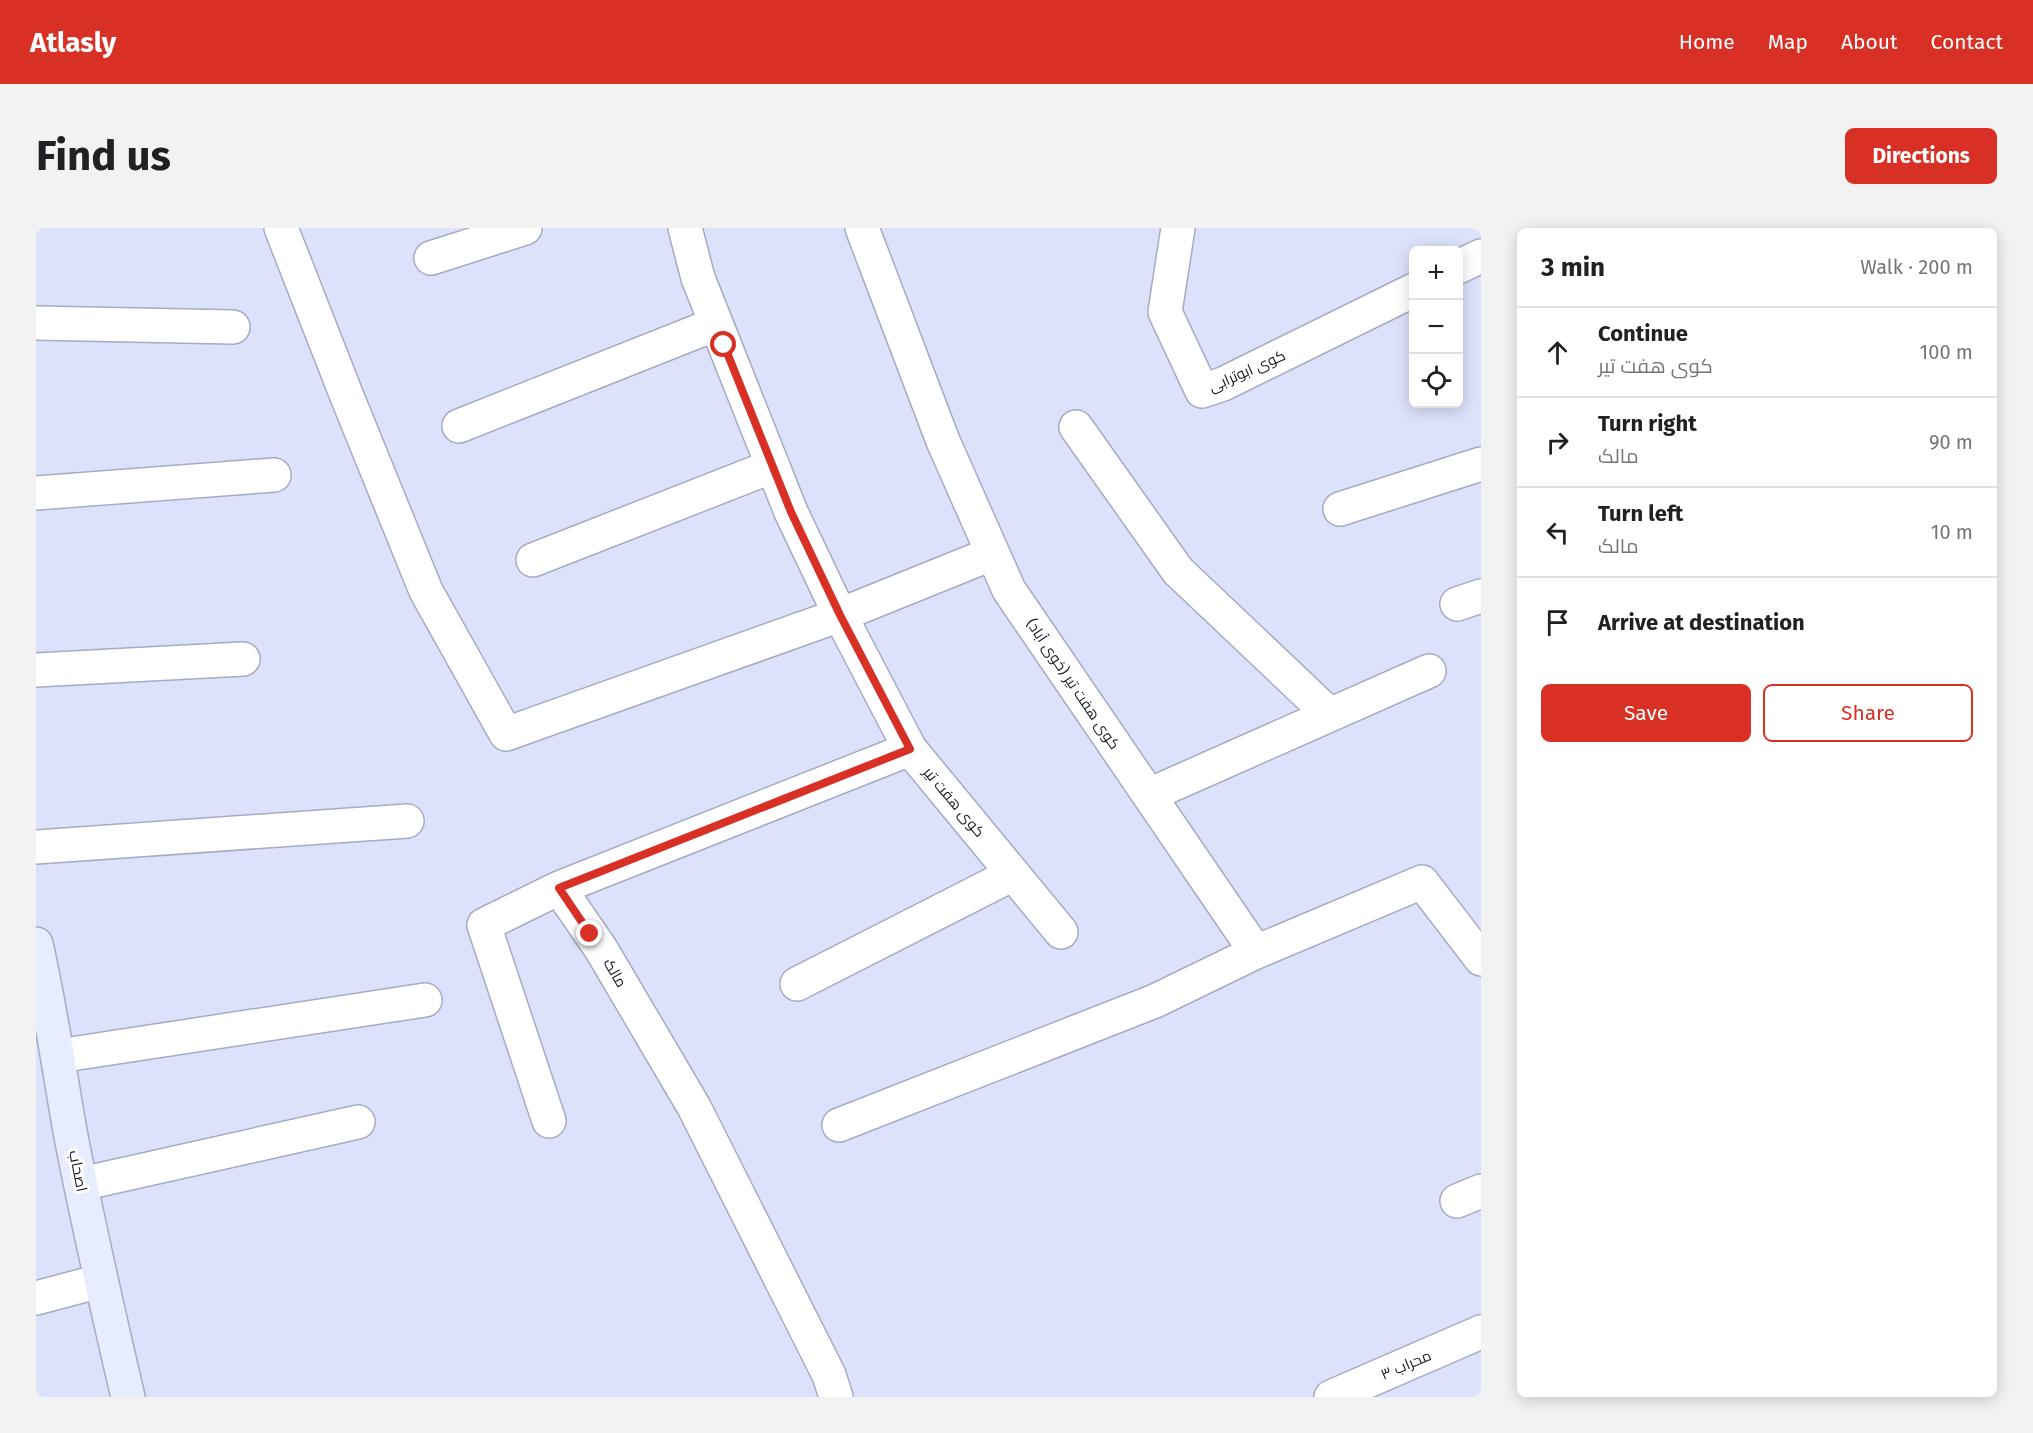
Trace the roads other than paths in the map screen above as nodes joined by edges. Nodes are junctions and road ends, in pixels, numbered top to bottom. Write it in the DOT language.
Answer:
graph roads {
  1 [pos="281,228"];
  2 [pos="525,228"];
  3 [pos="685,228"];
  4 [pos="862,228"];
  5 [pos="1178,228"];
  6 [pos="1481,256"];
  7 [pos="431,258"];
  8 [pos="1463,265"];
  9 [pos="1409,292"];
  10 [pos="36,323"];
  11 [pos="717,324"];
  12 [pos="233,327"];
  13 [pos="459,426"];
  14 [pos="1076,426"];
  15 [pos="1481,464"];
  16 [pos="773,466"];
  17 [pos="274,475"];
  18 [pos="36,493"];
  19 [pos="1340,509"];
  20 [pos="991,554"];
  21 [pos="533,560"];
  22 [pos="840,615"];
  23 [pos="243,659"];
  24 [pos="36,670"];
  25 [pos="1429,671"];
  26 [pos="1330,715"];
  27 [pos="910,749"];
  28 [pos="1149,795"];
  29 [pos="407,821"];
  30 [pos="36,847"];
  31 [pos="1013,874"];
  32 [pos="559,888"];
  33 [pos="1061,932"];
  34 [pos="36,944"];
  35 [pos="1256,952"];
  36 [pos="1481,959"];
  37 [pos="797,984"];
  38 [pos="424,1000"];
  39 [pos="43,1011"];
  40 [pos="58,1056"];
  41 [pos="549,1121"];
  42 [pos="358,1122"];
  43 [pos="839,1125"];
  44 [pos="81,1184"];
  45 [pos="100,1281"];
  46 [pos="36,1298"];
  47 [pos="1481,1332"];
  48 [pos="128,1397"];
  49 [pos="836,1397"];
  50 [pos="1331,1397"];
  1 -- 22 [label="street"];
  2 -- 7 [label="street"];
  3 -- 11 [label="street, کوی هفت تیر"];
  4 -- 20 [label="street, کوی هفت تیر (خوی آباد)"];
  5 -- 9 [label="street, کوی ابوترابی"];
  6 -- 8 [label="street"];
  10 -- 12 [label="street"];
  11 -- 13 [label="street"];
  11 -- 16 [label="street, کوی هفت تیر"];
  14 -- 26 [label="street"];
  15 -- 19 [label="street"];
  16 -- 21 [label="street"];
  16 -- 22 [label="street, کوی هفت تیر"];
  17 -- 18 [label="street"];
  20 -- 22 [label="street"];
  20 -- 28 [label="street, کوی هفت تیر (خوی آباد)"];
  22 -- 27 [label="street, کوی هفت تیر"];
  23 -- 24 [label="street"];
  25 -- 26 [label="street"];
  26 -- 28 [label="street"];
  27 -- 31 [label="street, کوی هفت تیر"];
  27 -- 32 [label="street"];
  28 -- 35 [label="street, کوی هفت تیر (خوی آباد)"];
  29 -- 30 [label="street"];
  31 -- 33 [label="street, کوی هفت تیر"];
  31 -- 37 [label="street"];
  32 -- 41 [label="street"];
  32 -- 49 [label="street, مالک"];
  34 -- 39 [label="main road, اصحاب"];
  35 -- 36 [label="street"];
  35 -- 43 [label="street"];
  38 -- 40 [label="street"];
  39 -- 40 [label="main road, اصحاب"];
  40 -- 44 [label="main road, اصحاب"];
  42 -- 44 [label="street"];
  44 -- 45 [label="main road, اصحاب"];
  45 -- 46 [label="street"];
  45 -- 48 [label="main road, اصحاب"];
  47 -- 50 [label="street, محراب ۳"];
}
